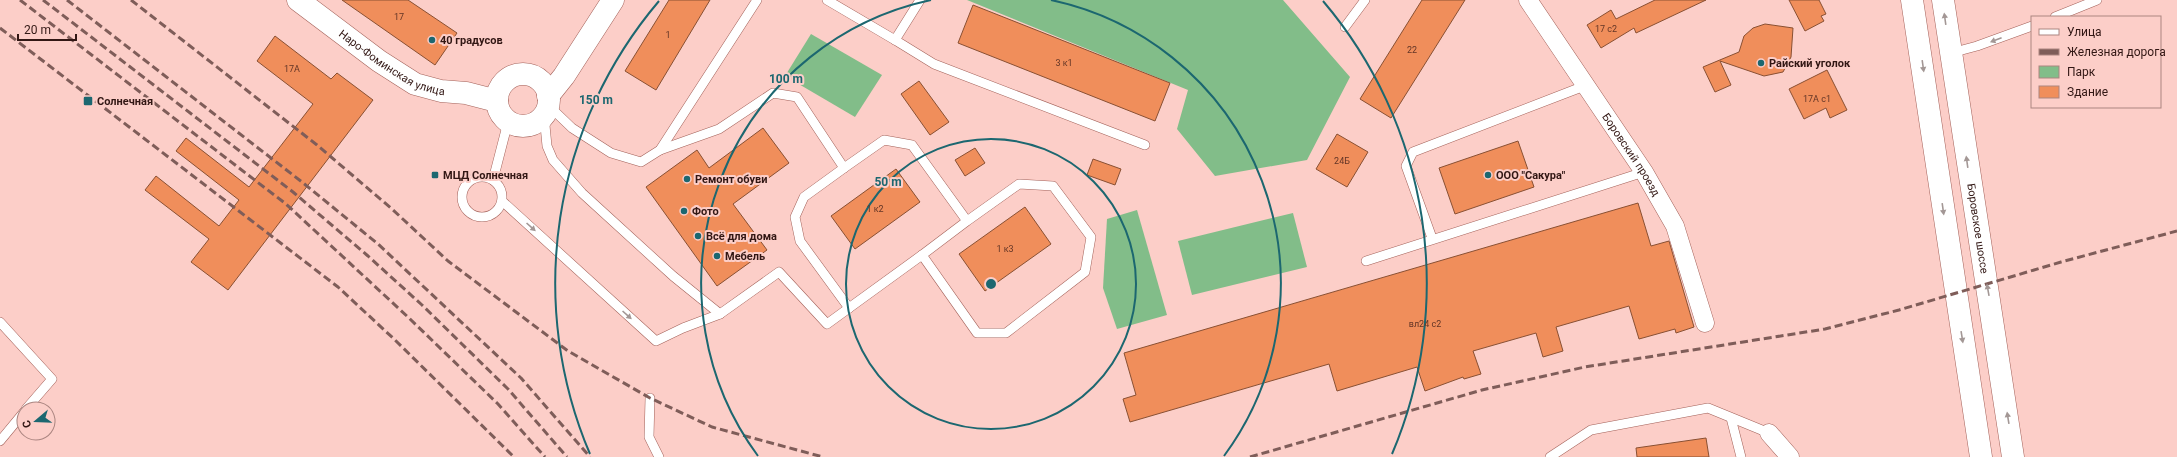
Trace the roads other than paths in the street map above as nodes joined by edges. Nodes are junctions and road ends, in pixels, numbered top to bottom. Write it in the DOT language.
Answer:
graph roads {
  1 [pos="298,0"];
  2 [pos="613,0"];
  3 [pos="757,0"];
  4 [pos="827,0"];
  5 [pos="920,0"];
  6 [pos="1365,0"];
  7 [pos="1528,0"];
  8 [pos="1912,0"];
  9 [pos="1943,0"];
  10 [pos="2096,0"];
  11 [pos="2057,16"];
  12 [pos="2031,26"];
  13 [pos="1345,27"];
  14 [pos="895,40"];
  15 [pos="1950,53"];
  16 [pos="531,76"];
  17 [pos="564,76"];
  18 [pos="1587,85"];
  19 [pos="497,102"];
  20 [pos="547,105"];
  21 [pos="508,122"];
  22 [pos="1145,146"];
  23 [pos="660,150"];
  24 [pos="844,168"];
  25 [pos="1644,172"];
  26 [pos="493,180"];
  27 [pos="502,201"];
  28 [pos="967,221"];
  29 [pos="1432,238"];
  30 [pos="922,255"];
  31 [pos="1366,260"];
  32 [pos="849,308"];
  33 [pos="720,314"];
  34 [pos="0,322"];
  35 [pos="1705,323"];
  36 [pos="650,398"];
  37 [pos="33,401"];
  38 [pos="1731,418"];
  39 [pos="16,421"];
  40 [pos="1769,432"];
  41 [pos="0,440"];
  42 [pos="659,457"];
  43 [pos="1550,457"];
  44 [pos="1741,457"];
  45 [pos="1790,457"];
  46 [pos="1981,457"];
  47 [pos="2013,457"];
  1 -- 19 [label="main road, Наро-Фоминская улица"];
  2 -- 17 [label="main road"];
  3 -- 23 [label="lane"];
  4 -- 14 [label="lane"];
  5 -- 14 [label="lane"];
  6 -- 13 [label="lane"];
  7 -- 18 [label="street, Боровский проезд"];
  8 -- 46 [label="main road, one-way"];
  15 -- 9 [label="main road, Боровское шоссе, one-way"];
  10 -- 11 [label="lane"];
  12 -- 15 [label="lane, one-way"];
  14 -- 22 [label="lane"];
  47 -- 15 [label="main road, Боровское шоссе, one-way"];
  16 -- 17 [label="main road"];
  16 -- 19 [label="main road"];
  16 -- 20 [label="main road"];
  17 -- 20 [label="main road"];
  18 -- 25 [label="street, Боровский проезд"];
  18 -- 29 [label="lane"];
  19 -- 21 [label="main road"];
  20 -- 21 [label="main road"];
  20 -- 23 [label="lane"];
  20 -- 33 [label="lane"];
  21 -- 26 [label="lane"];
  23 -- 24 [label="lane"];
  24 -- 28 [label="lane"];
  24 -- 32 [label="lane"];
  25 -- 29 [label="lane"];
  25 -- 35 [label="street, Боровский проезд"];
  26 -- 27 [label="lane"];
  26 -- 27 [label="lane"];
  27 -- 33 [label="lane, one-way"];
  28 -- 30 [label="lane"];
  28 -- 30 [label="lane"];
  29 -- 31 [label="lane"];
  30 -- 32 [label="lane"];
  32 -- 33 [label="lane"];
  34 -- 37 [label="lane"];
  36 -- 42 [label="lane"];
  38 -- 40 [label="lane"];
  38 -- 43 [label="lane"];
  38 -- 44 [label="lane"];
  39 -- 41 [label="lane"];
  40 -- 45 [label="street"];
}
